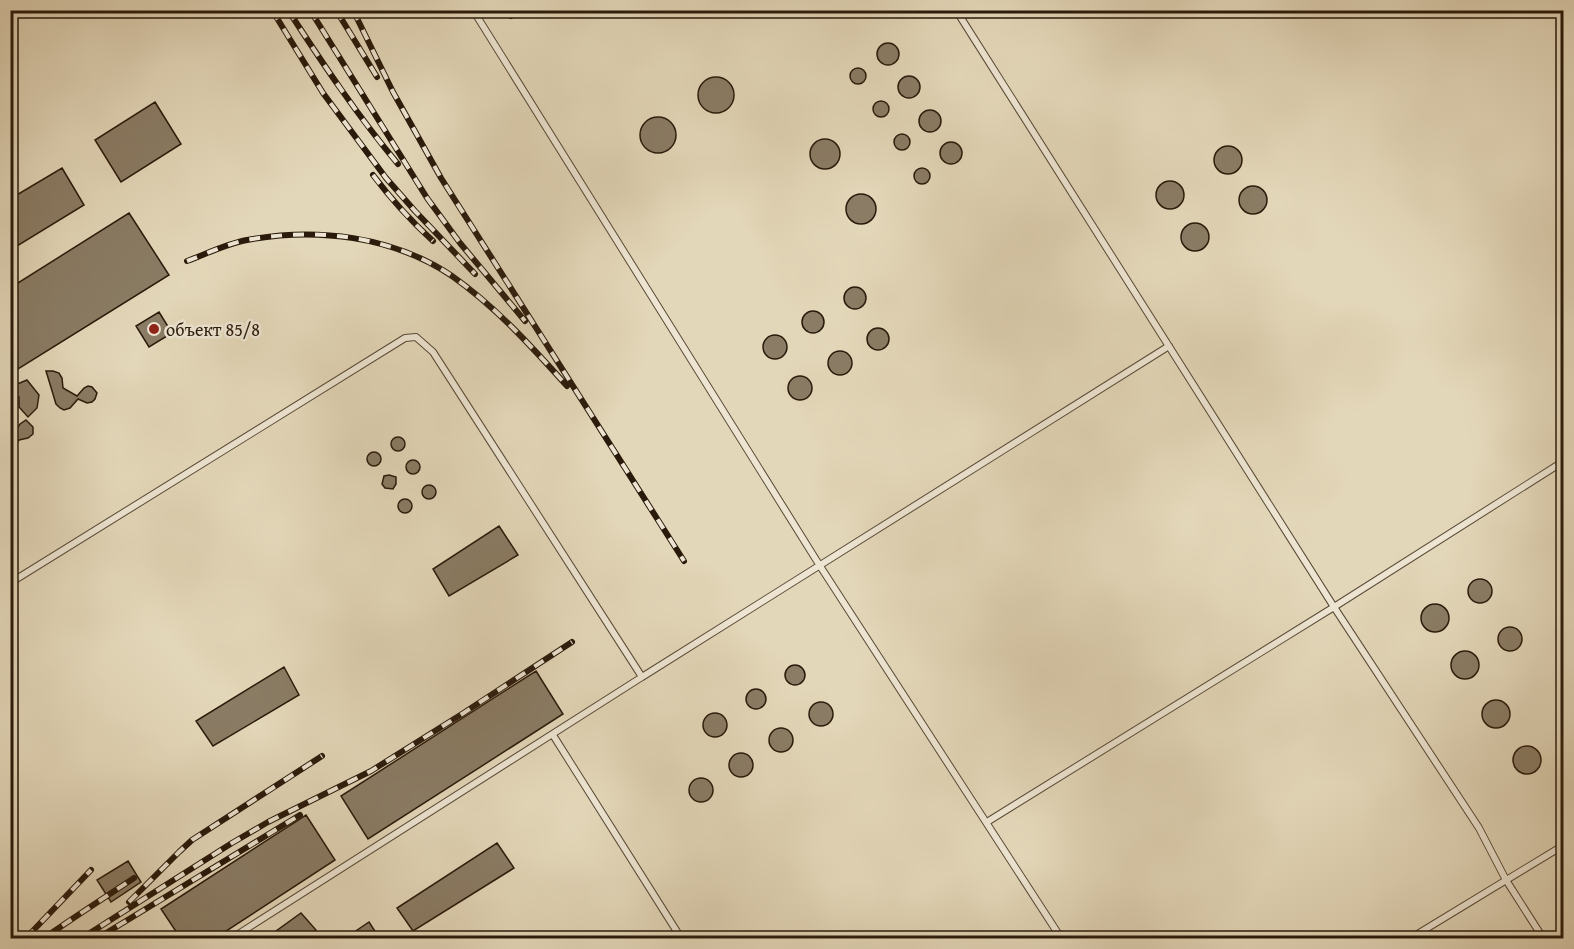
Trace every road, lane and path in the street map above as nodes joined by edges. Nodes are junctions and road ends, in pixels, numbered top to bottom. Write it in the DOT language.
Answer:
graph roads {
  1 [pos="472,10"];
  2 [pos="956,10"];
  3 [pos="1170,346"];
  4 [pos="1563,461"];
  5 [pos="820,566"];
  6 [pos="10,583"];
  7 [pos="1334,607"];
  8 [pos="642,677"];
  9 [pos="553,735"];
  10 [pos="987,822"];
  11 [pos="1563,845"];
  12 [pos="1506,880"];
  13 [pos="232,939"];
  14 [pos="681,939"];
  15 [pos="1061,939"];
  16 [pos="1412,939"];
  17 [pos="1543,939"];
  1 -- 5 [label="lane"];
  2 -- 3 [label="lane"];
  3 -- 5 [label="lane"];
  3 -- 7 [label="lane"];
  4 -- 7 [label="lane"];
  5 -- 8 [label="lane"];
  5 -- 10 [label="lane"];
  6 -- 8 [label="lane"];
  7 -- 10 [label="lane"];
  7 -- 12 [label="lane"];
  8 -- 9 [label="lane"];
  9 -- 13 [label="lane"];
  9 -- 14 [label="lane"];
  10 -- 15 [label="lane"];
  11 -- 12 [label="lane"];
  12 -- 16 [label="lane"];
  12 -- 17 [label="lane"];
}
